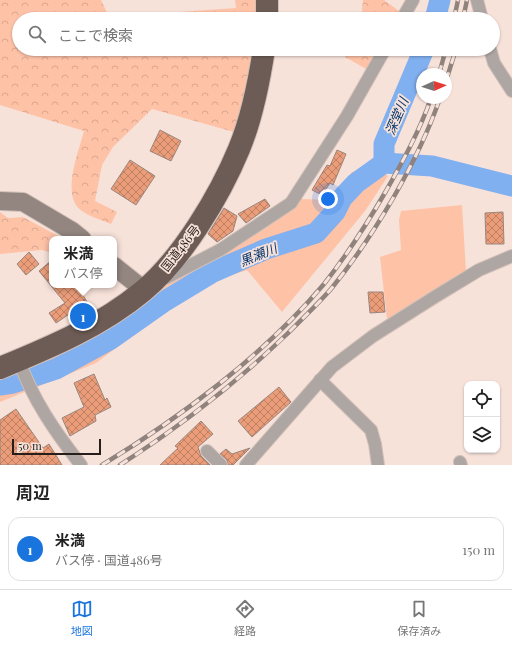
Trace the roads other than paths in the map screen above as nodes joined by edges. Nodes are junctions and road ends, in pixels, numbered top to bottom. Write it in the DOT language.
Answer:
graph roads {
  1 [pos="267,0"];
  2 [pos="413,0"];
  3 [pos="477,0"];
  4 [pos="267,12"];
  5 [pos="406,12"];
  6 [pos="480,12"];
  7 [pos="263,56"];
  8 [pos="381,56"];
  9 [pos="492,56"];
  10 [pos="512,91"];
  11 [pos="0,201"];
  12 [pos="78,236"];
  13 [pos="512,256"];
  14 [pos="117,268"];
  15 [pos="160,274"];
  16 [pos="144,290"];
  17 [pos="14,368"];
  18 [pos="320,380"];
  19 [pos="207,451"];
  20 [pos="81,465"];
  21 [pos="221,465"];
  22 [pos="247,465"];
  23 [pos="378,465"];
  1 -- 4 [label="highway"];
  2 -- 5 [label="street"];
  3 -- 6 [label="street"];
  7 -- 15 [label="highway, 国道486号"];
  8 -- 15 [label="street"];
  9 -- 10 [label="street"];
  11 -- 12 [label="street"];
  13 -- 18 [label="street"];
  14 -- 16 [label="street"];
  15 -- 16 [label="highway, 国道486号"];
  16 -- 17 [label="highway, 国道486号"];
  17 -- 20 [label="street"];
  18 -- 22 [label="street"];
  18 -- 23 [label="street"];
  19 -- 21 [label="street"];
}
